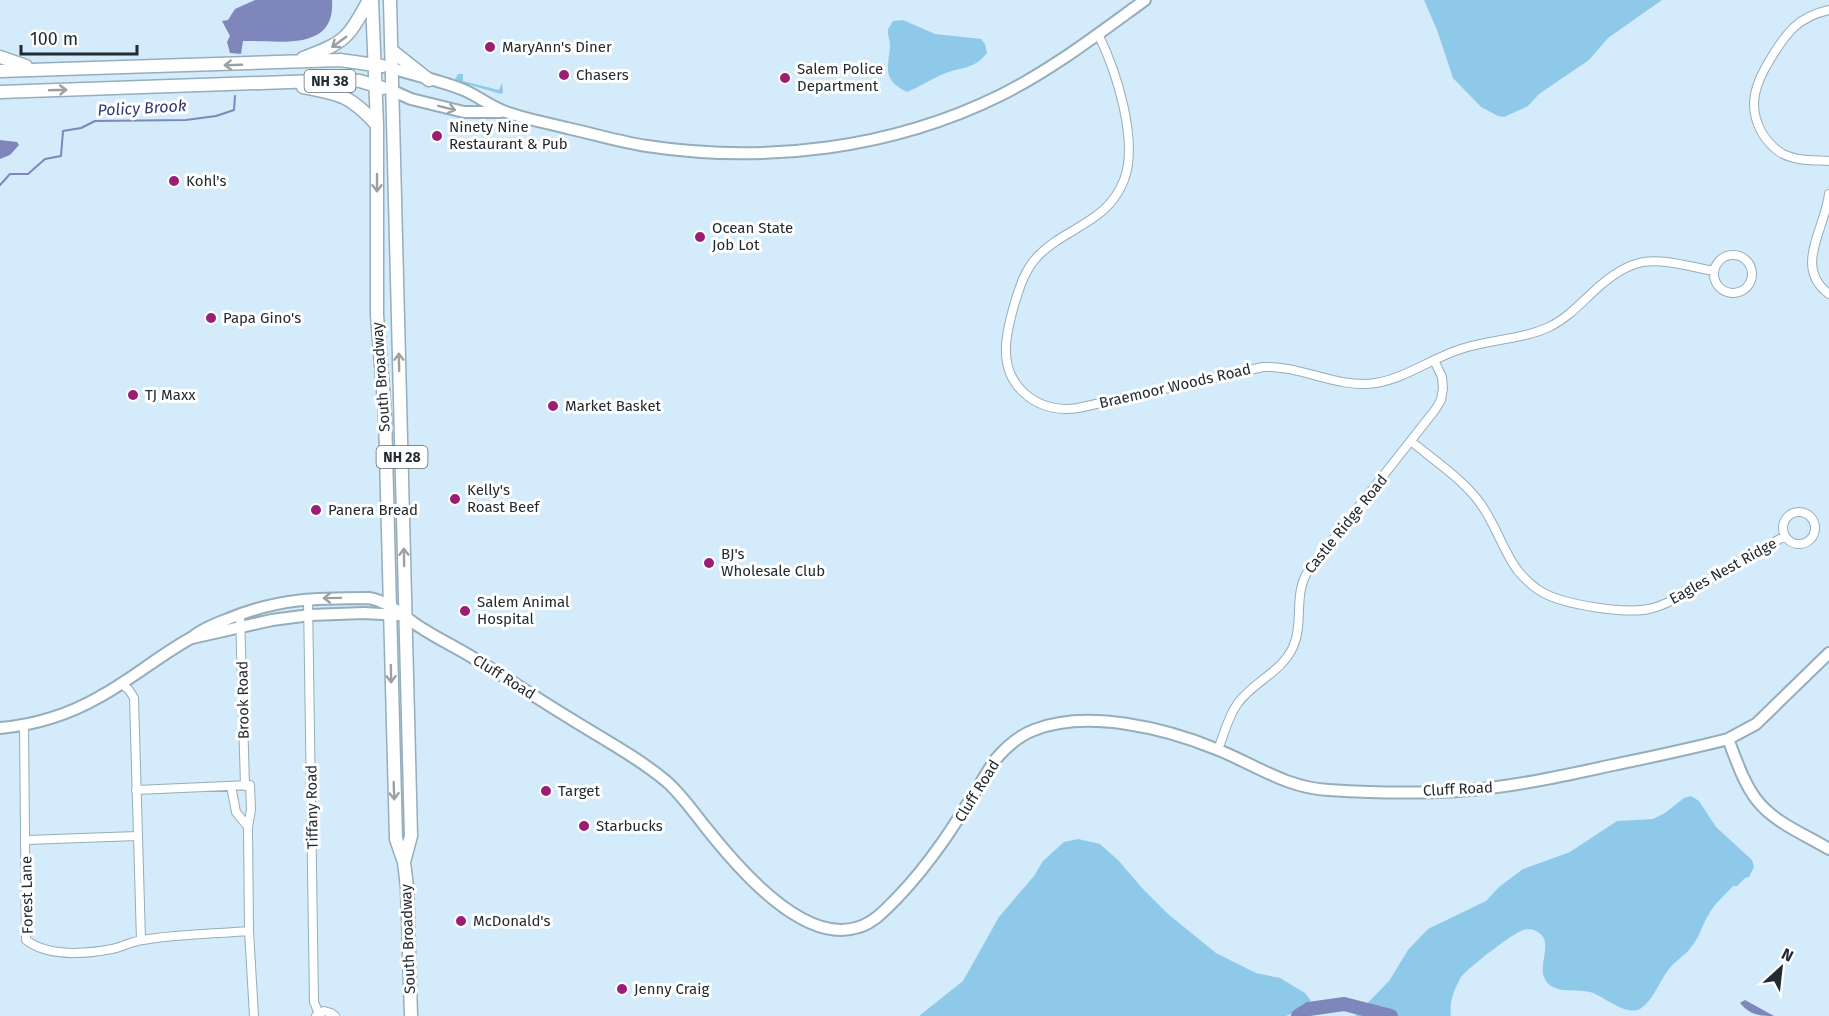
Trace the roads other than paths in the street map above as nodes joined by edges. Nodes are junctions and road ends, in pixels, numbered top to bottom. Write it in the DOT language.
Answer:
graph roads {
  1 [pos="371,0"];
  2 [pos="390,0"];
  3 [pos="1144,0"];
  4 [pos="1829,10"];
  5 [pos="1098,34"];
  6 [pos="391,50"];
  7 [pos="0,57"];
  8 [pos="291,62"];
  9 [pos="376,64"];
  10 [pos="392,68"];
  11 [pos="39,69"];
  12 [pos="0,71"];
  13 [pos="429,80"];
  14 [pos="284,83"];
  15 [pos="376,86"];
  16 [pos="393,91"];
  17 [pos="0,92"];
  18 [pos="505,112"];
  19 [pos="377,125"];
  20 [pos="1829,161"];
  21 [pos="1829,194"];
  22 [pos="1714,271"];
  23 [pos="1829,294"];
  24 [pos="1434,360"];
  25 [pos="1412,442"];
  26 [pos="1785,536"];
  27 [pos="308,599"];
  28 [pos="390,610"];
  29 [pos="240,614"];
  30 [pos="309,615"];
  31 [pos="405,616"];
  32 [pos="242,627"];
  33 [pos="191,638"];
  34 [pos="1829,653"];
  35 [pos="121,683"];
  36 [pos="24,725"];
  37 [pos="0,728"];
  38 [pos="1728,739"];
  39 [pos="1218,749"];
  40 [pos="248,785"];
  41 [pos="231,786"];
  42 [pos="136,790"];
  43 [pos="248,827"];
  44 [pos="137,836"];
  45 [pos="27,840"];
  46 [pos="1829,849"];
  47 [pos="404,862"];
  48 [pos="249,931"];
  49 [pos="141,940"];
  50 [pos="317,1015"];
  51 [pos="254,1016"];
  52 [pos="334,1016"];
  53 [pos="411,1016"];
  1 -- 8 [label="main road, one-way"];
  1 -- 9 [label="main road, South Broadway / NH 28"];
  2 -- 6 [label="main road, South Broadway / NH 28"];
  3 -- 5 [label="street"];
  4 -- 20 [label="street"];
  5 -- 18 [label="street"];
  5 -- 24 [label="street, Braemoor Woods Road"];
  6 -- 10 [label="main road, South Broadway / NH 28"];
  6 -- 13 [label="main road"];
  7 -- 11 [label="main road"];
  8 -- 9 [label="main road, NH 38"];
  8 -- 11 [label="main road, NH 38, one-way"];
  9 -- 10 [label="main road"];
  9 -- 15 [label="main road, South Broadway / NH 28"];
  10 -- 13 [label="street"];
  10 -- 16 [label="main road, South Broadway / NH 28"];
  11 -- 12 [label="main road, NH 38"];
  13 -- 18 [label="street"];
  14 -- 15 [label="main road, NH 38"];
  17 -- 14 [label="main road, NH 38, one-way"];
  14 -- 19 [label="main road"];
  15 -- 16 [label="main road"];
  15 -- 19 [label="main road, South Broadway / NH 28"];
  16 -- 18 [label="street, one-way"];
  31 -- 16 [label="main road, South Broadway / NH 28, one-way"];
  19 -- 28 [label="main road, South Broadway / NH 28, one-way"];
  21 -- 23 [label="street"];
  22 -- 22 [label="street"];
  22 -- 24 [label="street, Braemoor Woods Road"];
  24 -- 25 [label="street, Castle Ridge Road"];
  25 -- 26 [label="street, Eagles Nest Ridge"];
  25 -- 39 [label="street, Castle Ridge Road"];
  26 -- 26 [label="street, Eagles Nest Ridge"];
  28 -- 27 [label="street, one-way"];
  27 -- 29 [label="street"];
  27 -- 30 [label="street, Tiffany Road"];
  28 -- 30 [label="street"];
  28 -- 31 [label="street, Cluff Road"];
  28 -- 47 [label="main road, South Broadway / NH 28, one-way"];
  29 -- 32 [label="street, Brook Road"];
  29 -- 33 [label="street"];
  30 -- 32 [label="street"];
  30 -- 50 [label="street, Tiffany Road"];
  31 -- 39 [label="street, Cluff Road"];
  31 -- 47 [label="main road, South Broadway / NH 28"];
  32 -- 33 [label="street"];
  32 -- 40 [label="street, Brook Road"];
  33 -- 35 [label="street"];
  34 -- 38 [label="street, Cluff Road"];
  35 -- 36 [label="street"];
  35 -- 42 [label="street"];
  36 -- 37 [label="street"];
  36 -- 45 [label="street, Forest Lane"];
  38 -- 39 [label="street, Cluff Road"];
  38 -- 46 [label="street"];
  40 -- 41 [label="street"];
  40 -- 43 [label="street, Brook Road"];
  41 -- 42 [label="street"];
  41 -- 43 [label="street"];
  42 -- 44 [label="street"];
  43 -- 48 [label="street, Brook Road"];
  44 -- 45 [label="street, Forest Lane"];
  44 -- 49 [label="street"];
  45 -- 49 [label="street, Forest Lane"];
  47 -- 53 [label="main road, South Broadway / NH 28"];
  48 -- 49 [label="street, Forest Lane"];
  48 -- 51 [label="street, Brook Road"];
  50 -- 52 [label="street, Tiffany Road"];
}
